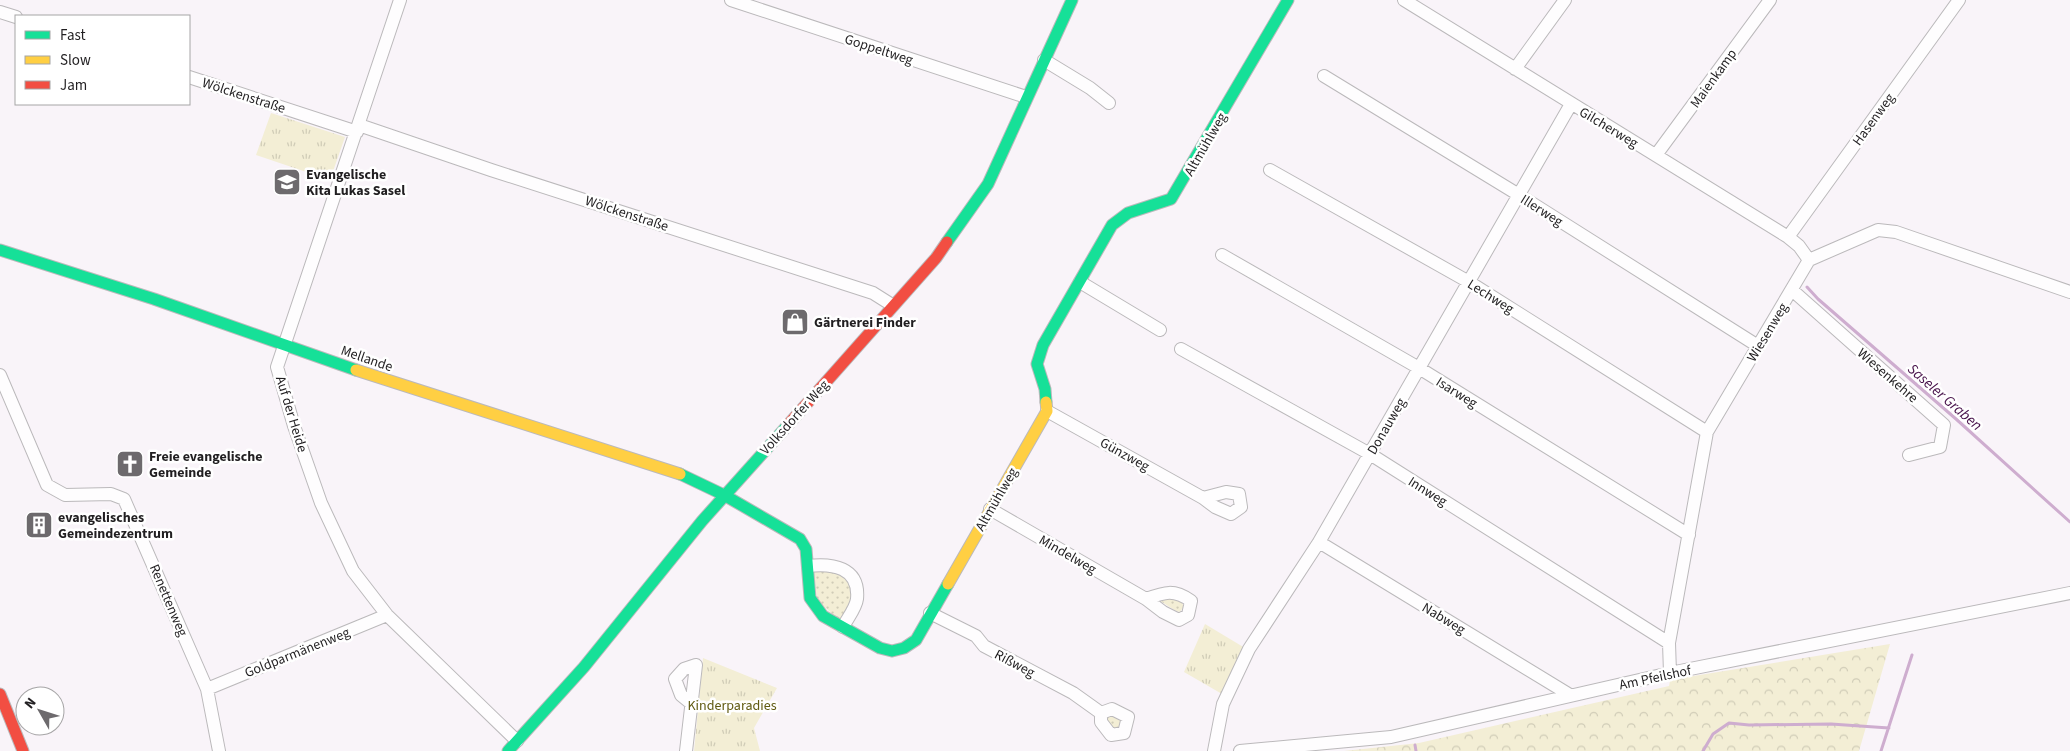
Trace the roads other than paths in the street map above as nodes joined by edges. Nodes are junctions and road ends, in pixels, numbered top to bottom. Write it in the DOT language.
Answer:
graph roads {
  1 [pos="400,0"];
  2 [pos="732,0"];
  3 [pos="1072,0"];
  4 [pos="1288,0"];
  5 [pos="1404,0"];
  6 [pos="1565,0"];
  7 [pos="1770,0"];
  8 [pos="1959,0"];
  9 [pos="0,12"];
  10 [pos="15,17"];
  11 [pos="1044,60"];
  12 [pos="1514,69"];
  13 [pos="1324,76"];
  14 [pos="190,77"];
  15 [pos="1026,97"];
  16 [pos="1109,103"];
  17 [pos="1571,104"];
  18 [pos="358,129"];
  19 [pos="1656,155"];
  20 [pos="1270,170"];
  21 [pos="1519,195"];
  22 [pos="1788,238"];
  23 [pos="0,250"];
  24 [pos="1222,255"];
  25 [pos="1809,260"];
  26 [pos="1080,282"];
  27 [pos="1469,282"];
  28 [pos="1792,290"];
  29 [pos="2070,292"];
  30 [pos="892,306"];
  31 [pos="1160,330"];
  32 [pos="286,346"];
  33 [pos="1758,346"];
  34 [pos="1181,349"];
  35 [pos="1419,368"];
  36 [pos="0,375"];
  37 [pos="1047,411"];
  38 [pos="1707,432"];
  39 [pos="1370,454"];
  40 [pos="1909,455"];
  41 [pos="724,495"];
  42 [pos="1204,498"];
  43 [pos="990,509"];
  44 [pos="1689,534"];
  45 [pos="1319,542"];
  46 [pos="808,566"];
  47 [pos="2070,593"];
  48 [pos="1146,599"];
  49 [pos="930,613"];
  50 [pos="387,615"];
  51 [pos="843,627"];
  52 [pos="1668,643"];
  53 [pos="1670,673"];
  54 [pos="207,689"];
  55 [pos="0,694"];
  56 [pos="1570,695"];
  57 [pos="692,704"];
  58 [pos="1101,713"];
  59 [pos="517,741"];
  60 [pos="23,751"];
  61 [pos="219,751"];
  62 [pos="508,751"];
  63 [pos="686,751"];
  64 [pos="1214,751"];
  65 [pos="1240,751"];
  1 -- 18 [label="street, Auf der Heide"];
  2 -- 15 [label="street, Goppeltweg"];
  3 -- 11 [label="street, Volksdorfer Weg"];
  4 -- 26 [label="street, Altmühlweg"];
  5 -- 12 [label="street, Gilcherweg"];
  6 -- 12 [label="street"];
  7 -- 19 [label="street, Maienkamp"];
  8 -- 22 [label="street, Hasenweg"];
  9 -- 10 [label="street"];
  11 -- 15 [label="street, Volksdorfer Weg"];
  11 -- 16 [label="street"];
  12 -- 17 [label="street, Gilcherweg"];
  13 -- 21 [label="street, Illerweg"];
  14 -- 18 [label="street, Wölckenstraße"];
  15 -- 30 [label="street, Volksdorfer Weg"];
  17 -- 19 [label="street, Gilcherweg"];
  17 -- 21 [label="street, Donauweg"];
  18 -- 30 [label="street, Wölckenstraße"];
  18 -- 32 [label="street, Auf der Heide"];
  19 -- 22 [label="street, Gilcherweg"];
  20 -- 27 [label="street, Lechweg"];
  21 -- 27 [label="street, Donauweg"];
  21 -- 33 [label="street, Illerweg"];
  22 -- 25 [label="street, Gilcherweg"];
  23 -- 32 [label="street, Mellande"];
  24 -- 35 [label="street, Isarweg"];
  25 -- 28 [label="street, Wiesenweg"];
  25 -- 29 [label="street"];
  26 -- 31 [label="street"];
  26 -- 37 [label="street, Altmühlweg"];
  27 -- 35 [label="street, Donauweg"];
  27 -- 38 [label="street, Lechweg"];
  28 -- 33 [label="street, Wiesenweg"];
  28 -- 40 [label="street, Wiesenkehre"];
  30 -- 41 [label="street, Volksdorfer Weg"];
  32 -- 41 [label="street, Mellande"];
  32 -- 50 [label="street, Auf der Heide"];
  33 -- 38 [label="street, Wiesenweg"];
  34 -- 39 [label="street, Innweg"];
  35 -- 39 [label="street, Donauweg"];
  35 -- 44 [label="street, Isarweg"];
  36 -- 54 [label="street, Renettenweg"];
  37 -- 42 [label="street, Günzweg"];
  37 -- 43 [label="street, Altmühlweg"];
  38 -- 44 [label="street, Wiesenweg"];
  39 -- 45 [label="street, Donauweg"];
  39 -- 52 [label="street, Innweg"];
  41 -- 46 [label="street, Altmühlweg"];
  41 -- 59 [label="street, Volksdorfer Weg"];
  43 -- 48 [label="street, Mindelweg"];
  43 -- 49 [label="street, Altmühlweg"];
  44 -- 52 [label="street, Wiesenweg"];
  45 -- 56 [label="street, Nabweg"];
  45 -- 64 [label="street, Donauweg"];
  46 -- 51 [label="street, Altmühlweg"];
  46 -- 51 [label="street"];
  47 -- 53 [label="street, Am Pfeilshof"];
  49 -- 51 [label="street, Altmühlweg"];
  49 -- 58 [label="street, Rißweg"];
  50 -- 54 [label="street, Goldparmänenweg"];
  50 -- 59 [label="street, Auf der Heide"];
  52 -- 53 [label="street, Wiesenweg"];
  53 -- 56 [label="street, Am Pfeilshof"];
  54 -- 61 [label="street, Renettenweg"];
  55 -- 60 [label="street"];
  56 -- 65 [label="street, Am Pfeilshof"];
  57 -- 63 [label="street"];
  59 -- 62 [label="street, Volksdorfer Weg"];
}
